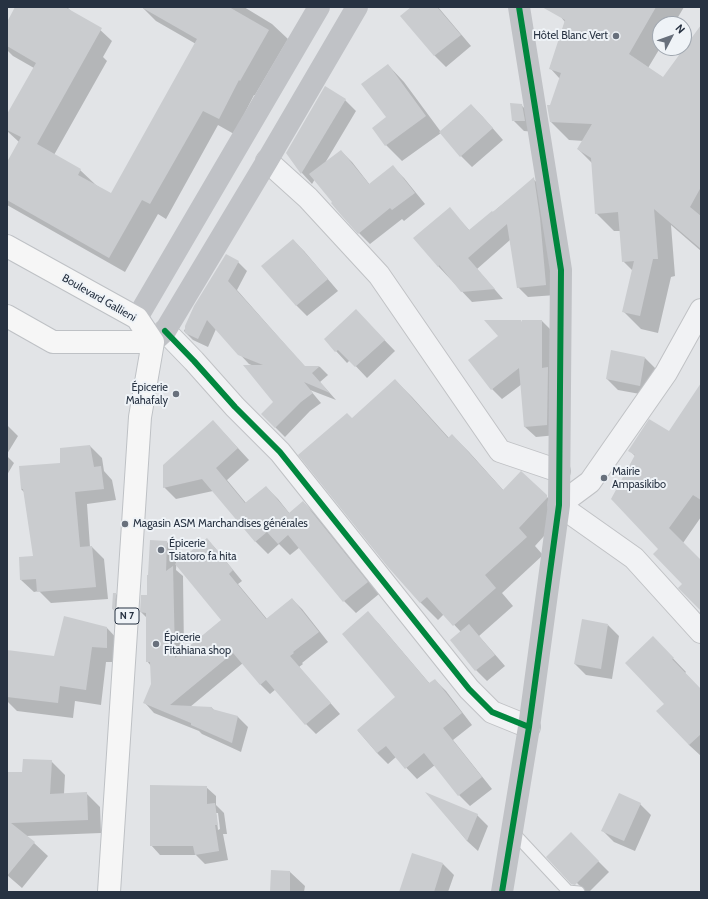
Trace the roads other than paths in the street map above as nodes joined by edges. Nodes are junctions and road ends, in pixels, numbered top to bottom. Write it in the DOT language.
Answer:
graph roads {
  1 [pos="319,7"];
  2 [pos="357,7"];
  3 [pos="519,7"];
  4 [pos="267,161"];
  5 [pos="7,246"];
  6 [pos="701,310"];
  7 [pos="7,316"];
  8 [pos="137,318"];
  9 [pos="159,336"];
  10 [pos="559,471"];
  11 [pos="559,505"];
  12 [pos="701,632"];
  13 [pos="529,727"];
  14 [pos="512,831"];
  15 [pos="110,892"];
  16 [pos="502,892"];
  17 [pos="579,892"];
  1 -- 8 [label="street"];
  2 -- 4 [label="street"];
  3 -- 10 [label="street"];
  4 -- 9 [label="street"];
  4 -- 10 [label="street"];
  5 -- 8 [label="main road, Boulevard Gallieni"];
  6 -- 11 [label="street"];
  7 -- 9 [label="main road"];
  8 -- 9 [label="main road, Boulevard Gallieni"];
  9 -- 13 [label="street"];
  9 -- 15 [label="main road, N 7"];
  10 -- 11 [label="street"];
  11 -- 12 [label="street"];
  11 -- 13 [label="street"];
  13 -- 14 [label="street"];
  14 -- 16 [label="street"];
  14 -- 17 [label="lane"];
}
